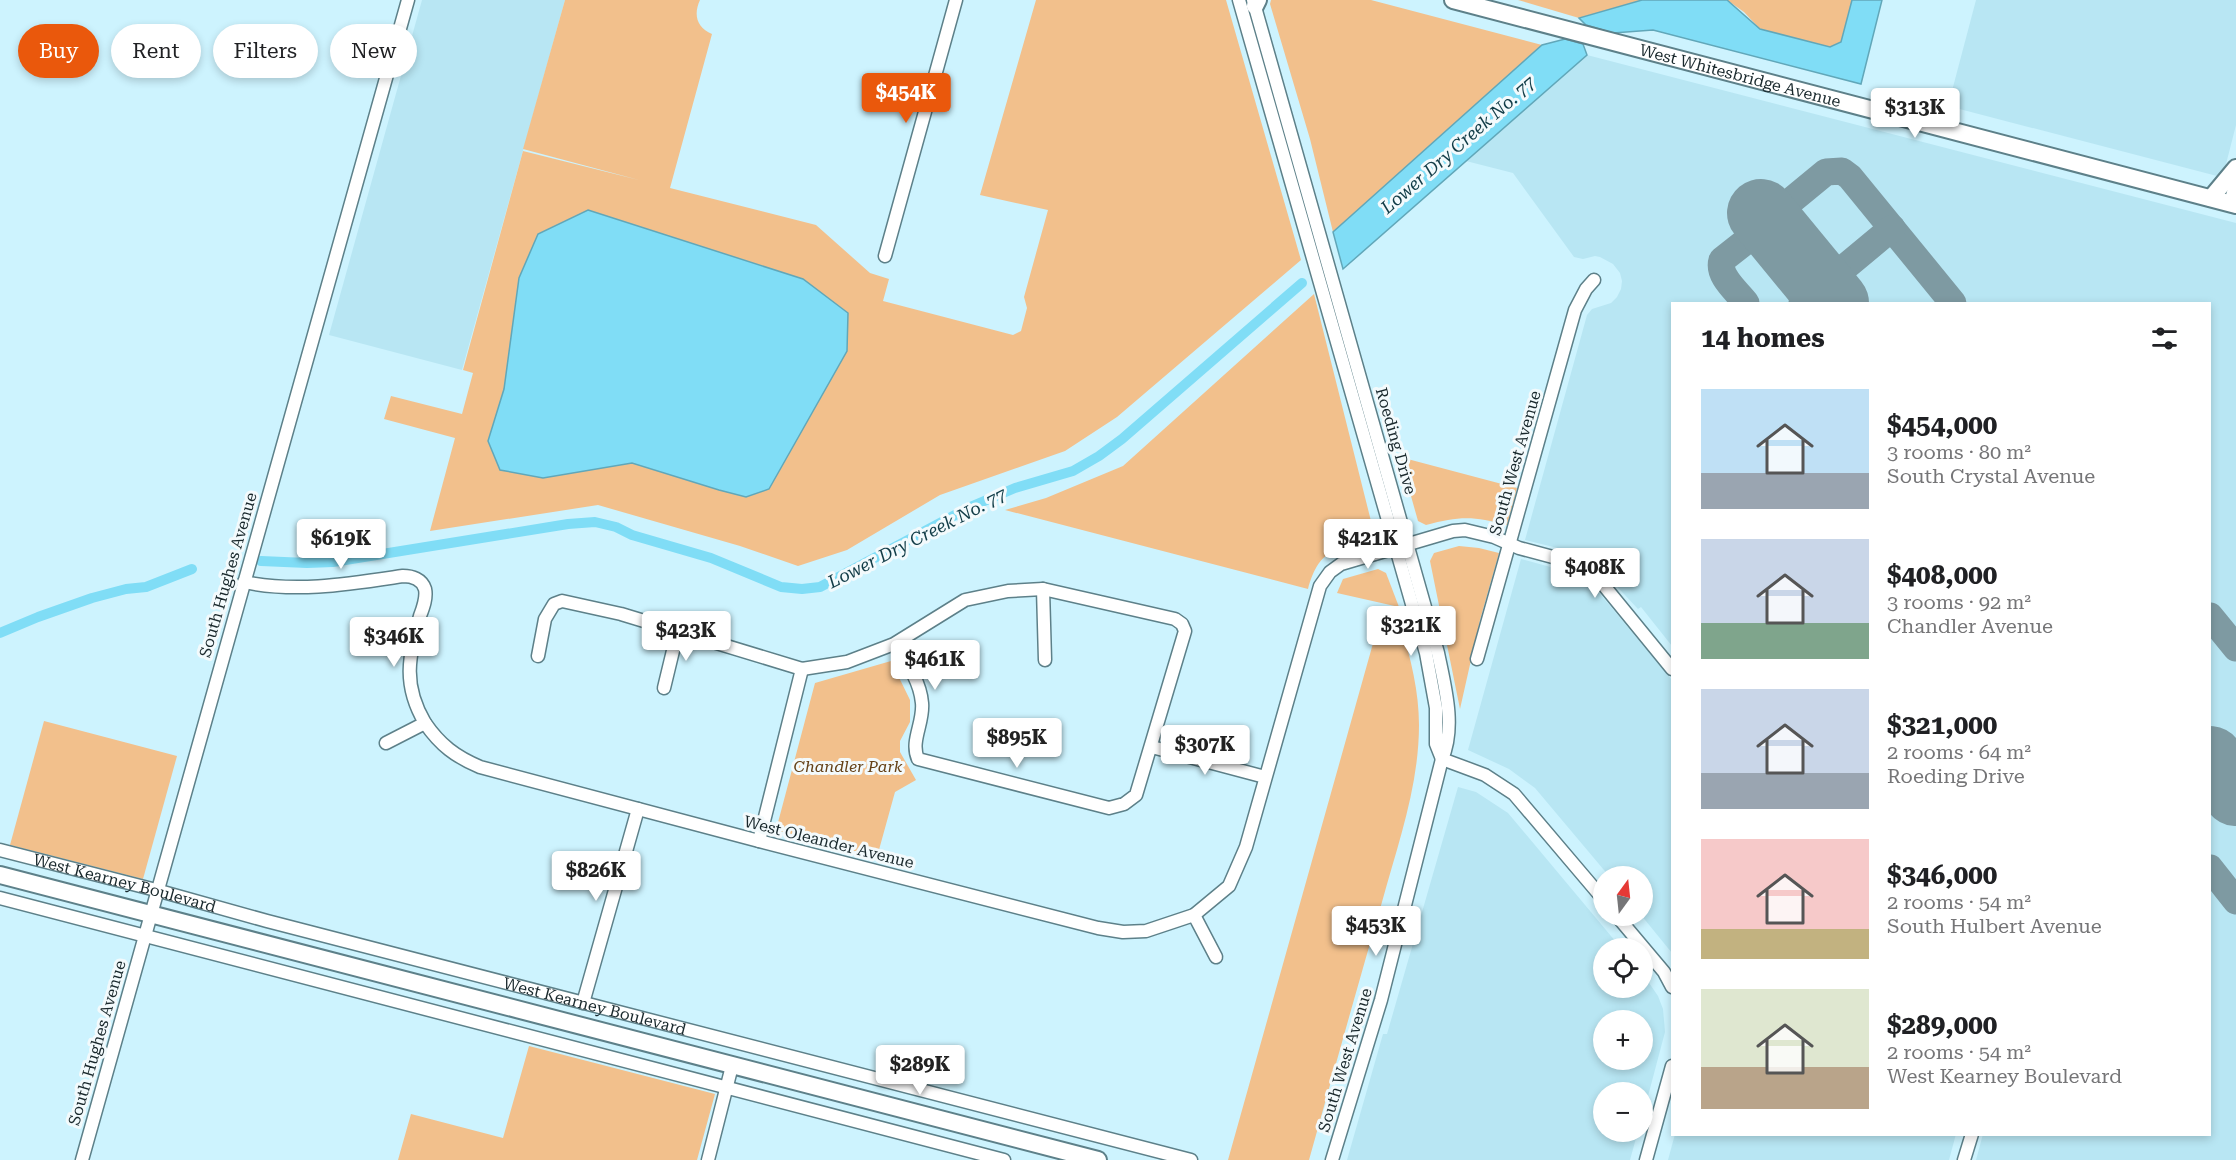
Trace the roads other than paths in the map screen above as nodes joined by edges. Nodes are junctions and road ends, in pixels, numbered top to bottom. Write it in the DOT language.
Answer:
graph roads {
  1 [pos="408,0"];
  2 [pos="956,0"];
  3 [pos="1453,0"];
  4 [pos="1251,2"];
  5 [pos="2236,168"];
  6 [pos="2236,182"];
  7 [pos="2211,198"];
  8 [pos="2233,204"];
  9 [pos="885,256"];
  10 [pos="1594,280"];
  11 [pos="1509,543"];
  12 [pos="1402,546"];
  13 [pos="243,582"];
  14 [pos="1043,589"];
  15 [pos="678,630"];
  16 [pos="894,644"];
  17 [pos="538,656"];
  18 [pos="1477,659"];
  19 [pos="1045,660"];
  20 [pos="1671,668"];
  21 [pos="802,669"];
  22 [pos="664,688"];
  23 [pos="425,723"];
  24 [pos="386,743"];
  25 [pos="1152,747"];
  26 [pos="1442,759"];
  27 [pos="1265,777"];
  28 [pos="638,809"];
  29 [pos="759,841"];
  30 [pos="0,850"];
  31 [pos="0,875"];
  32 [pos="1593,887"];
  33 [pos="156,890"];
  34 [pos="0,898"];
  35 [pos="150,914"];
  36 [pos="1194,915"];
  37 [pos="1625,926"];
  38 [pos="144,935"];
  39 [pos="1216,957"];
  40 [pos="1671,985"];
  41 [pos="583,1003"];
  42 [pos="732,1066"];
  43 [pos="1671,1070"];
  44 [pos="727,1088"];
  45 [pos="1971,1136"];
  46 [pos="82,1160"];
  47 [pos="708,1160"];
  48 [pos="1004,1160"];
  49 [pos="1098,1160"];
  50 [pos="1191,1160"];
  51 [pos="1332,1160"];
  52 [pos="1646,1160"];
  53 [pos="1964,1160"];
  1 -- 13 [label="street, South Hughes Avenue"];
  2 -- 9 [label="street"];
  3 -- 7 [label="main road, West Whitesbridge Avenue"];
  4 -- 12 [label="street, Roeding Drive"];
  5 -- 7 [label="main road"];
  6 -- 8 [label="street"];
  7 -- 8 [label="main road, West Whitesbridge Avenue"];
  10 -- 11 [label="street, South West Avenue"];
  11 -- 12 [label="street"];
  11 -- 18 [label="street, South West Avenue"];
  11 -- 20 [label="street"];
  12 -- 26 [label="street, Roeding Drive"];
  12 -- 27 [label="street"];
  13 -- 23 [label="street, West Oleander Avenue"];
  13 -- 33 [label="street, South Hughes Avenue"];
  14 -- 16 [label="street"];
  14 -- 19 [label="street"];
  14 -- 25 [label="street"];
  15 -- 17 [label="street"];
  15 -- 21 [label="street"];
  15 -- 22 [label="street"];
  16 -- 21 [label="street"];
  16 -- 25 [label="street"];
  21 -- 29 [label="street"];
  23 -- 24 [label="street"];
  23 -- 28 [label="street, West Oleander Avenue"];
  25 -- 27 [label="street"];
  26 -- 32 [label="street"];
  26 -- 51 [label="street, South West Avenue"];
  27 -- 36 [label="street"];
  28 -- 29 [label="street, West Oleander Avenue"];
  28 -- 41 [label="street"];
  29 -- 36 [label="street, West Oleander Avenue"];
  30 -- 33 [label="street, West Kearney Boulevard"];
  31 -- 35 [label="main road, West Kearney Boulevard"];
  33 -- 35 [label="street, South Hughes Avenue"];
  33 -- 41 [label="street, West Kearney Boulevard"];
  34 -- 38 [label="street"];
  35 -- 38 [label="street, South Hughes Avenue"];
  35 -- 42 [label="main road, West Kearney Boulevard"];
  36 -- 39 [label="street"];
  37 -- 40 [label="street"];
  38 -- 44 [label="street"];
  38 -- 46 [label="street, South Hughes Avenue"];
  41 -- 50 [label="street, West Kearney Boulevard"];
  42 -- 44 [label="street"];
  42 -- 49 [label="main road, West Kearney Boulevard"];
  43 -- 52 [label="street"];
  44 -- 47 [label="street"];
  44 -- 48 [label="street"];
  45 -- 53 [label="street"];
}
